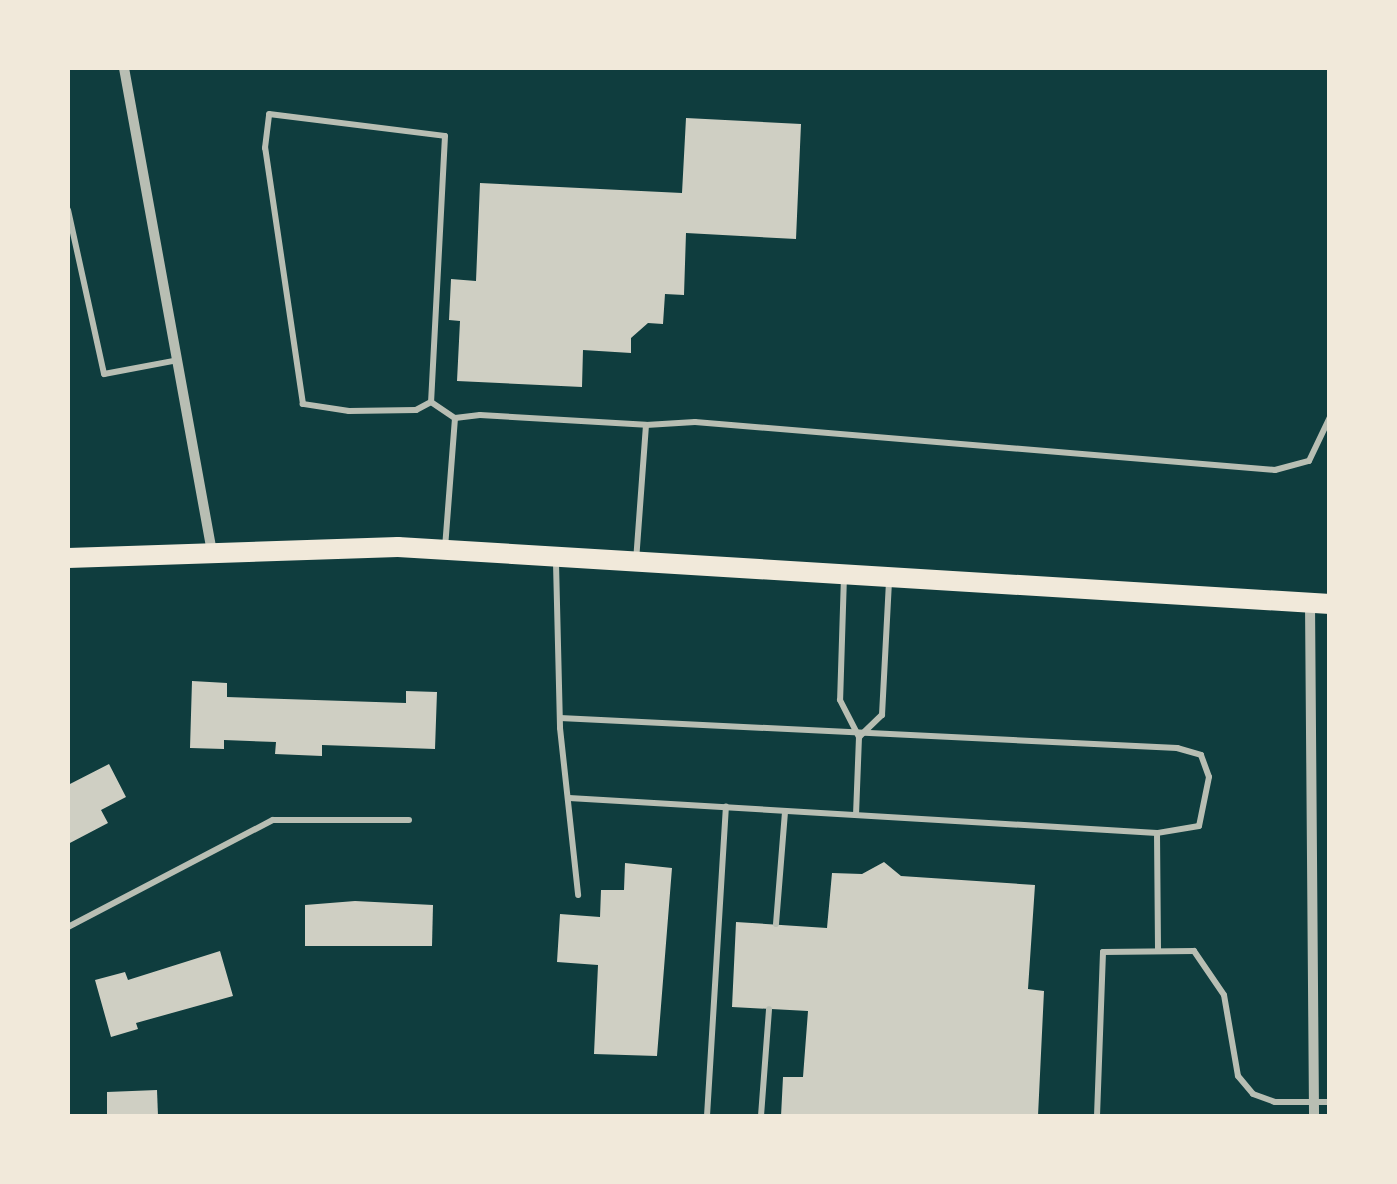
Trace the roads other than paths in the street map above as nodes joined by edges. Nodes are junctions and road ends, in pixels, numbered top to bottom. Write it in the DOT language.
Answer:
graph roads {
  1 [pos="124,68"];
  2 [pos="68,210"];
  3 [pos="178,360"];
  4 [pos="431,402"];
  5 [pos="1330,417"];
  6 [pos="455,418"];
  7 [pos="646,425"];
  8 [pos="212,550"];
  9 [pos="445,550"];
  10 [pos="556,556"];
  11 [pos="68,558"];
  12 [pos="636,561"];
  13 [pos="844,574"];
  14 [pos="889,577"];
  15 [pos="1320,604"];
  16 [pos="560,718"];
  17 [pos="859,737"];
  18 [pos="570,798"];
  19 [pos="726,807"];
  20 [pos="785,812"];
  21 [pos="856,816"];
  22 [pos="409,820"];
  23 [pos="1156,833"];
  24 [pos="578,895"];
  25 [pos="776,924"];
  26 [pos="68,927"];
  27 [pos="1158,950"];
  28 [pos="769,1009"];
  29 [pos="1314,1102"];
  30 [pos="1330,1102"];
  31 [pos="707,1116"];
  32 [pos="761,1116"];
  33 [pos="1097,1116"];
  34 [pos="1314,1116"];
  1 -- 3 [label="street"];
  2 -- 3 [label="lane"];
  3 -- 8 [label="street"];
  4 -- 4 [label="lane"];
  4 -- 6 [label="lane"];
  5 -- 7 [label="lane"];
  6 -- 7 [label="lane"];
  6 -- 9 [label="lane"];
  7 -- 12 [label="lane"];
  8 -- 9 [label="main road"];
  8 -- 11 [label="main road"];
  9 -- 10 [label="main road"];
  10 -- 12 [label="main road"];
  10 -- 16 [label="lane"];
  12 -- 13 [label="main road"];
  13 -- 14 [label="main road"];
  13 -- 17 [label="lane"];
  14 -- 15 [label="main road"];
  14 -- 17 [label="lane"];
  15 -- 29 [label="street"];
  16 -- 17 [label="lane"];
  16 -- 18 [label="lane"];
  17 -- 21 [label="lane"];
  17 -- 23 [label="lane"];
  18 -- 19 [label="lane"];
  18 -- 24 [label="lane"];
  19 -- 20 [label="lane"];
  19 -- 31 [label="lane"];
  20 -- 21 [label="lane"];
  20 -- 25 [label="lane"];
  21 -- 23 [label="lane"];
  22 -- 26 [label="lane"];
  23 -- 27 [label="lane"];
  27 -- 29 [label="lane"];
  27 -- 33 [label="lane"];
  28 -- 32 [label="lane"];
  29 -- 30 [label="lane"];
  29 -- 34 [label="street"];
}
